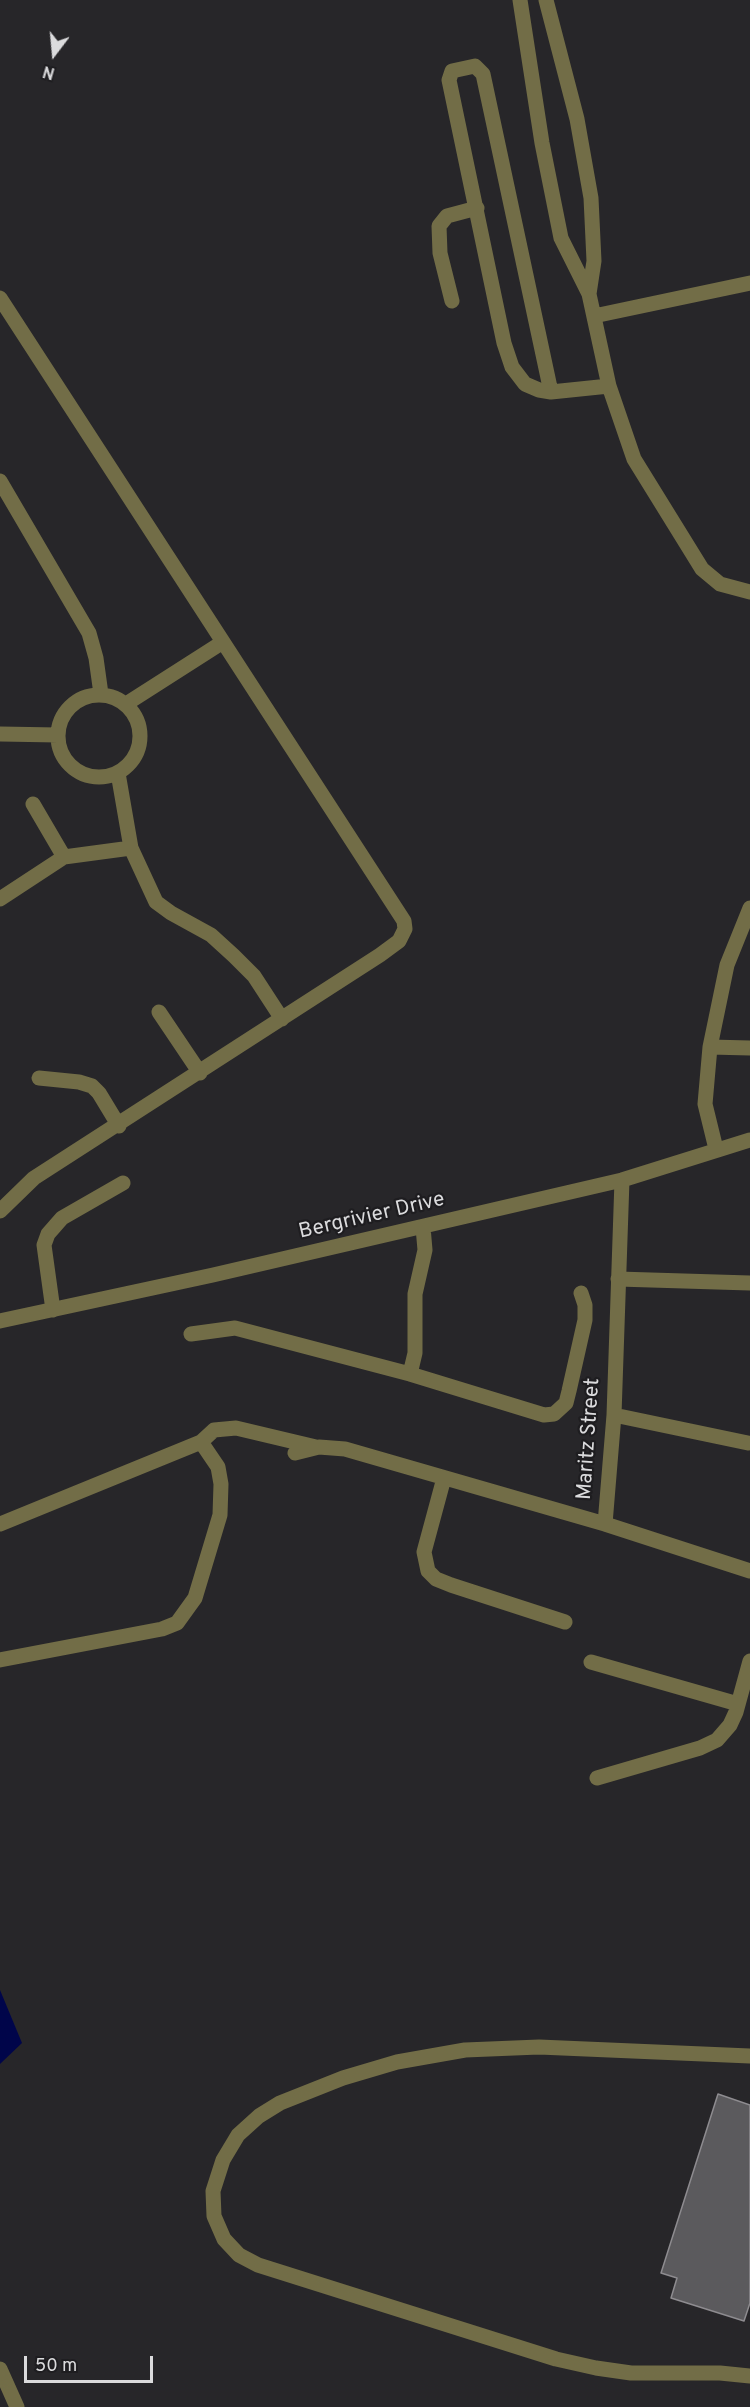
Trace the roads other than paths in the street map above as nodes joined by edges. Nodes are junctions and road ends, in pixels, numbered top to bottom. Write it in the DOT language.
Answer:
graph roads {
  1 [pos="520,0"];
  2 [pos="546,0"];
  3 [pos="477,208"];
  4 [pos="750,283"];
  5 [pos="589,294"];
  6 [pos="0,298"];
  7 [pos="452,301"];
  8 [pos="594,316"];
  9 [pos="609,386"];
  10 [pos="551,392"];
  11 [pos="0,481"];
  12 [pos="750,592"];
  13 [pos="223,642"];
  14 [pos="101,694"];
  15 [pos="126,704"];
  16 [pos="0,734"];
  17 [pos="58,735"];
  18 [pos="118,773"];
  19 [pos="33,804"];
  20 [pos="131,848"];
  21 [pos="64,857"];
  22 [pos="0,899"];
  23 [pos="750,908"];
  24 [pos="159,1012"];
  25 [pos="282,1019"];
  26 [pos="710,1047"];
  27 [pos="750,1048"];
  28 [pos="200,1073"];
  29 [pos="39,1078"];
  30 [pos="119,1126"];
  31 [pos="750,1140"];
  32 [pos="716,1149"];
  33 [pos="622,1180"];
  34 [pos="123,1182"];
  35 [pos="0,1211"];
  36 [pos="423,1227"];
  37 [pos="618,1279"];
  38 [pos="750,1283"];
  39 [pos="581,1293"];
  40 [pos="53,1310"];
  41 [pos="0,1321"];
  42 [pos="191,1334"];
  43 [pos="410,1374"];
  44 [pos="614,1415"];
  45 [pos="201,1442"];
  46 [pos="748,1443"];
  47 [pos="319,1447"];
  48 [pos="295,1453"];
  49 [pos="444,1478"];
  50 [pos="0,1524"];
  51 [pos="605,1524"];
  52 [pos="750,1571"];
  53 [pos="565,1622"];
  54 [pos="0,1660"];
  55 [pos="750,1661"];
  56 [pos="591,1662"];
  57 [pos="738,1704"];
  58 [pos="597,1778"];
  59 [pos="750,2056"];
  60 [pos="0,2369"];
  61 [pos="750,2376"];
  62 [pos="16,2407"];
  1 -- 5 [label="street"];
  2 -- 5 [label="street"];
  3 -- 7 [label="street"];
  3 -- 10 [label="street"];
  3 -- 10 [label="street"];
  4 -- 8 [label="street"];
  5 -- 8 [label="street"];
  6 -- 13 [label="street"];
  8 -- 9 [label="street"];
  9 -- 10 [label="street"];
  9 -- 12 [label="street"];
  11 -- 14 [label="street"];
  13 -- 15 [label="street"];
  13 -- 25 [label="street"];
  14 -- 15 [label="street"];
  14 -- 17 [label="street"];
  15 -- 18 [label="street"];
  16 -- 17 [label="street"];
  17 -- 18 [label="street"];
  18 -- 20 [label="street"];
  19 -- 21 [label="street"];
  20 -- 21 [label="street"];
  20 -- 25 [label="street"];
  21 -- 22 [label="street"];
  23 -- 26 [label="street"];
  24 -- 28 [label="street"];
  25 -- 28 [label="street"];
  26 -- 27 [label="street"];
  26 -- 32 [label="street"];
  28 -- 30 [label="street"];
  29 -- 30 [label="street"];
  30 -- 35 [label="street"];
  31 -- 32 [label="street, Bergrivier Drive"];
  32 -- 33 [label="street, Bergrivier Drive"];
  33 -- 36 [label="street, Bergrivier Drive"];
  33 -- 37 [label="street, Maritz Street"];
  34 -- 40 [label="street"];
  36 -- 40 [label="street, Bergrivier Drive"];
  36 -- 43 [label="street"];
  37 -- 38 [label="street"];
  37 -- 44 [label="street, Maritz Street"];
  39 -- 43 [label="street"];
  40 -- 41 [label="street, Bergrivier Drive"];
  42 -- 43 [label="street"];
  44 -- 46 [label="street"];
  44 -- 51 [label="street, Maritz Street"];
  45 -- 47 [label="street"];
  45 -- 50 [label="street"];
  45 -- 54 [label="street"];
  47 -- 48 [label="street, Maritz Street"];
  47 -- 49 [label="street, Maritz Street"];
  49 -- 51 [label="street, Maritz Street"];
  49 -- 53 [label="street"];
  51 -- 52 [label="street"];
  55 -- 57 [label="street"];
  56 -- 57 [label="street"];
  57 -- 58 [label="street"];
  59 -- 61 [label="street"];
  60 -- 62 [label="street"];
}
